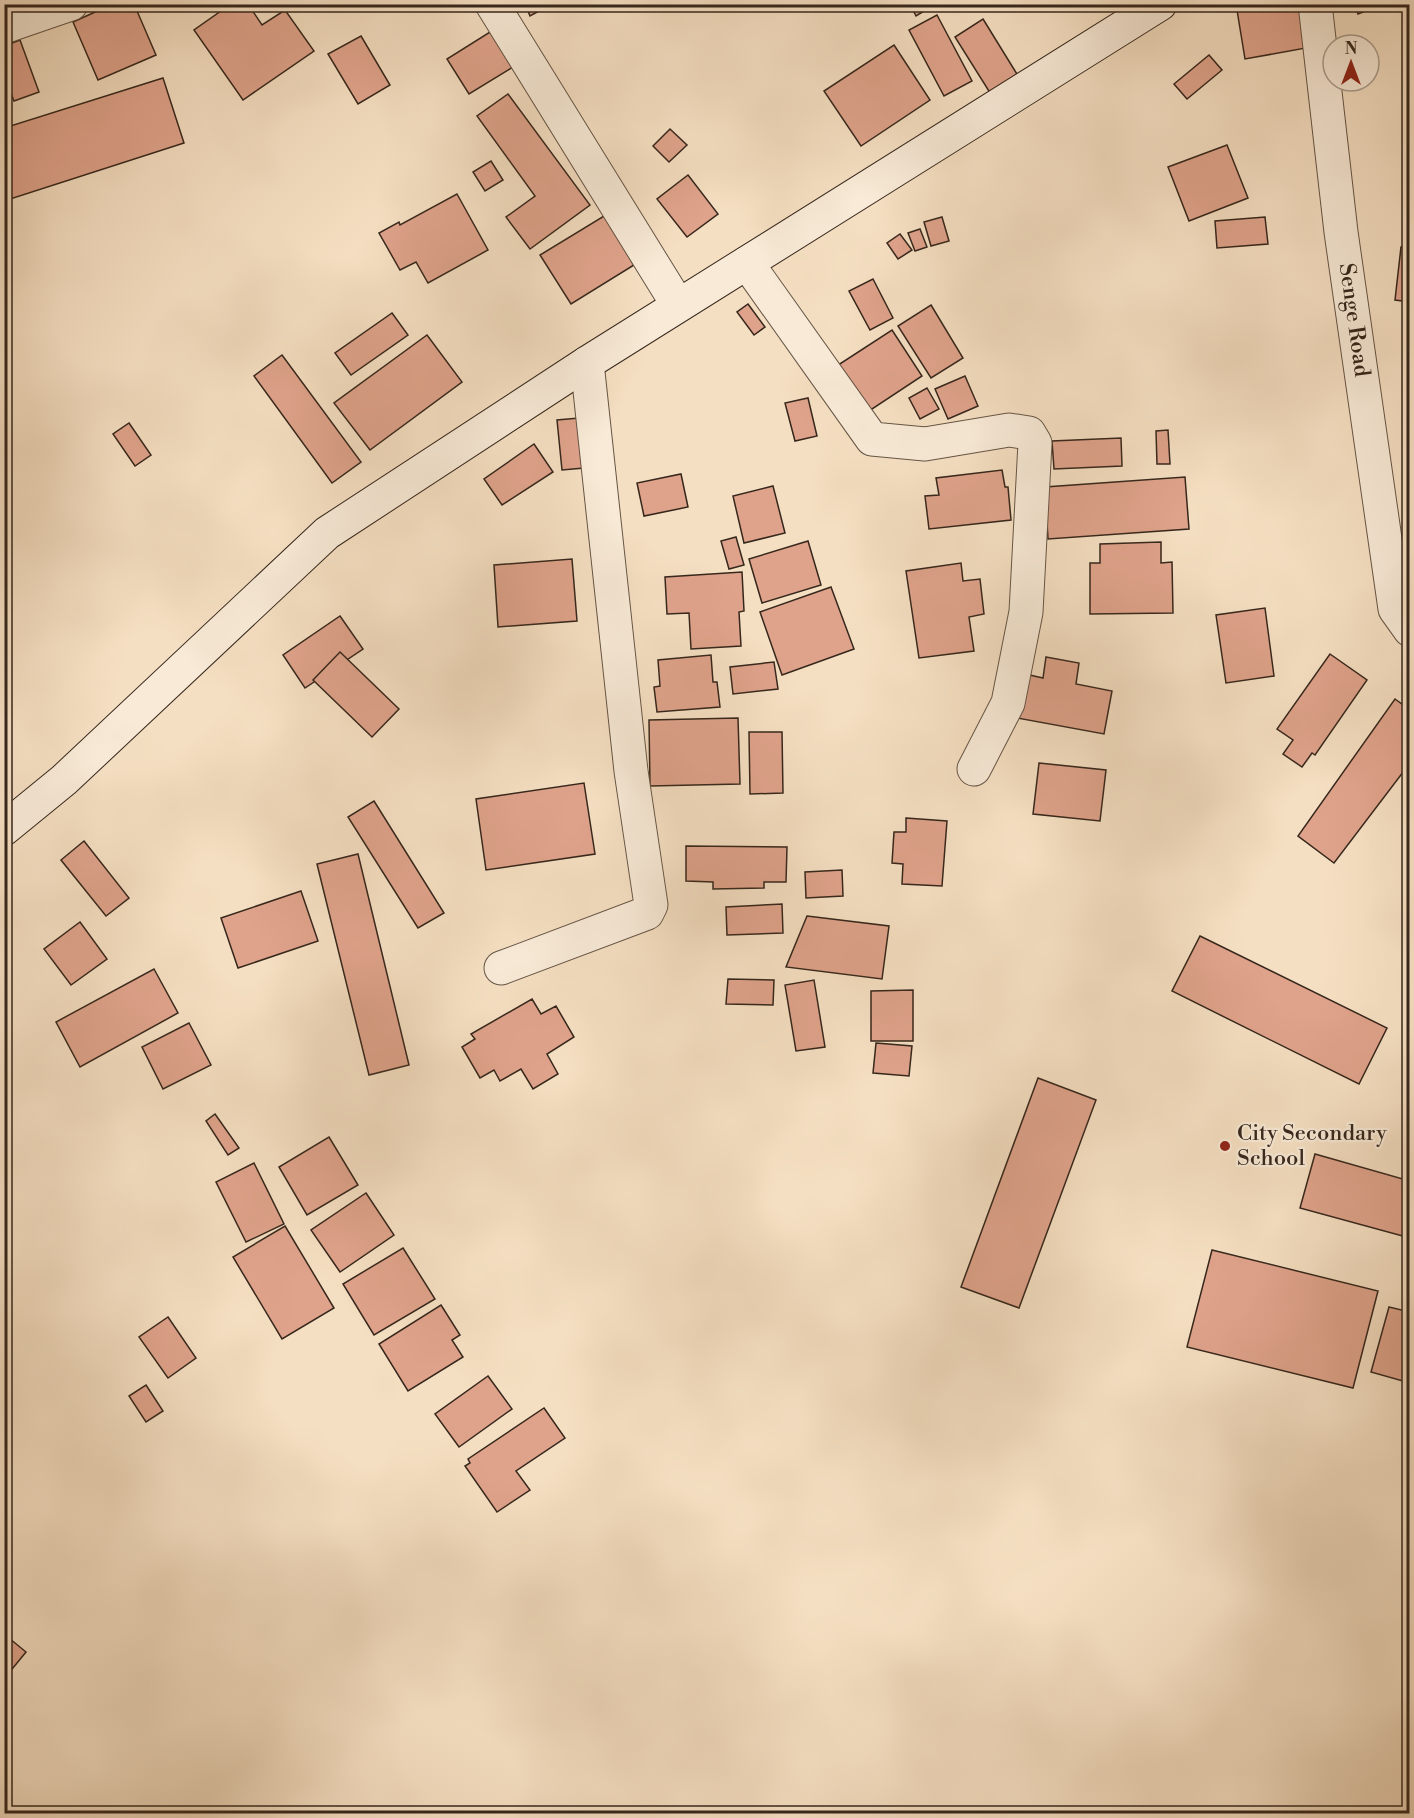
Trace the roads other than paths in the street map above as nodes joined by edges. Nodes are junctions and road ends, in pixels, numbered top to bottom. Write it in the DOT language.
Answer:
graph roads {
  1 [pos="71,4"];
  2 [pos="492,4"];
  3 [pos="1315,4"];
  4 [pos="1142,9"];
  5 [pos="4,27"];
  6 [pos="747,263"];
  7 [pos="678,305"];
  8 [pos="587,363"];
  9 [pos="1410,630"];
  10 [pos="974,769"];
  11 [pos="4,829"];
  12 [pos="501,968"];
  1 -- 5 [label="street"];
  2 -- 7 [label="street"];
  3 -- 9 [label="street, Senge Road"];
  4 -- 6 [label="street"];
  6 -- 7 [label="street"];
  6 -- 10 [label="street"];
  7 -- 8 [label="street"];
  8 -- 11 [label="street"];
  8 -- 12 [label="street"];
}
